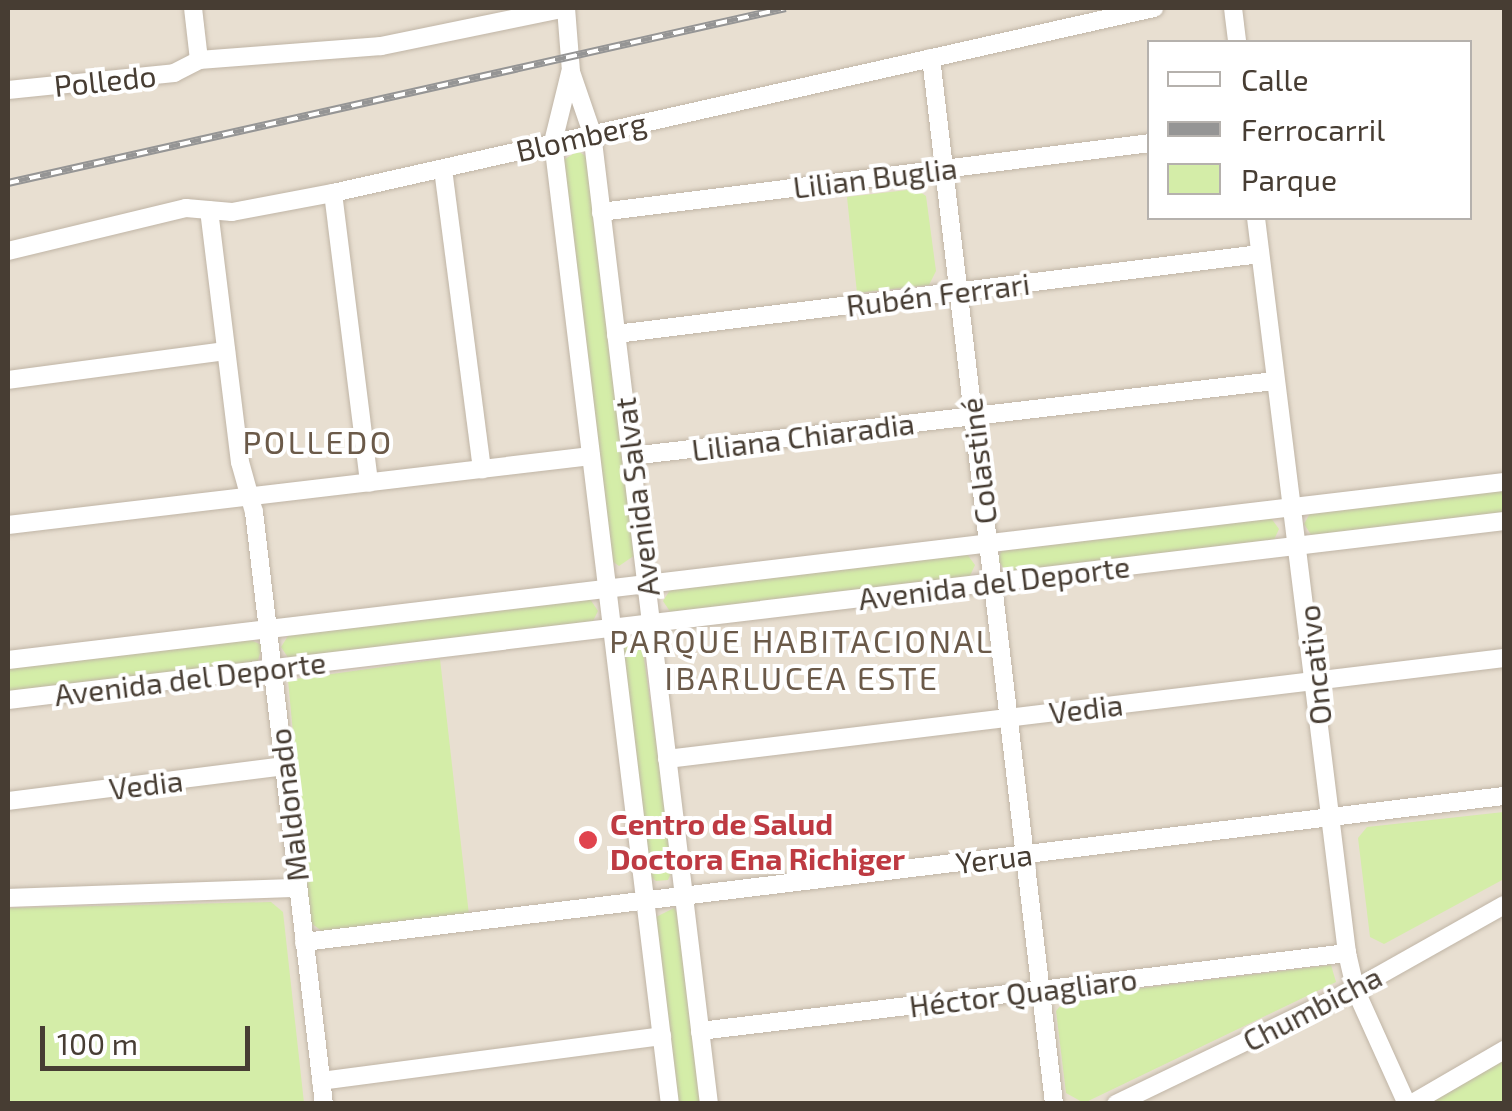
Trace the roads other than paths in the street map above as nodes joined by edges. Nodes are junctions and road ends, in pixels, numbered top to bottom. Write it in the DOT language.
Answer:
graph roads {
  1 [pos="194,8"];
  2 [pos="566,8"];
  3 [pos="1154,8"];
  4 [pos="1232,8"];
  5 [pos="1237,40"];
  6 [pos="931,58"];
  7 [pos="199,60"];
  8 [pos="571,72"];
  9 [pos="8,90"];
  10 [pos="592,133"];
  11 [pos="552,142"];
  12 [pos="1147,142"];
  13 [pos="944,168"];
  14 [pos="442,169"];
  15 [pos="332,193"];
  16 [pos="209,210"];
  17 [pos="601,212"];
  18 [pos="1256,220"];
  19 [pos="8,251"];
  20 [pos="1260,254"];
  21 [pos="958,292"];
  22 [pos="616,334"];
  23 [pos="226,351"];
  24 [pos="8,380"];
  25 [pos="1274,381"];
  26 [pos="973,416"];
  27 [pos="591,456"];
  28 [pos="630,456"];
  29 [pos="482,469"];
  30 [pos="1504,482"];
  31 [pos="368,483"];
  32 [pos="248,495"];
  33 [pos="1288,508"];
  34 [pos="1504,521"];
  35 [pos="8,524"];
  36 [pos="988,544"];
  37 [pos="1298,546"];
  38 [pos="992,582"];
  39 [pos="646,584"];
  40 [pos="607,589"];
  41 [pos="651,623"];
  42 [pos="612,628"];
  43 [pos="268,629"];
  44 [pos="1504,658"];
  45 [pos="8,660"];
  46 [pos="272,668"];
  47 [pos="1316,680"];
  48 [pos="8,700"];
  49 [pos="1008,718"];
  50 [pos="667,759"];
  51 [pos="284,766"];
  52 [pos="1504,796"];
  53 [pos="8,802"];
  54 [pos="1331,817"];
  55 [pos="1024,854"];
  56 [pos="298,888"];
  57 [pos="683,894"];
  58 [pos="8,898"];
  59 [pos="645,899"];
  60 [pos="1504,905"];
  61 [pos="304,942"];
  62 [pos="1347,953"];
  63 [pos="1040,989"];
  64 [pos="1355,989"];
  65 [pos="700,1030"];
  66 [pos="662,1036"];
  67 [pos="1504,1050"];
  68 [pos="321,1081"];
  69 [pos="324,1104"];
  70 [pos="670,1104"];
  71 [pos="708,1104"];
  72 [pos="1054,1104"];
  73 [pos="1116,1104"];
  74 [pos="1409,1104"];
  1 -- 7 [label="street"];
  2 -- 7 [label="street, Polledo"];
  2 -- 8 [label="street, Avenida Salvat"];
  3 -- 6 [label="street, Blomberg"];
  4 -- 5 [label="street"];
  6 -- 10 [label="street, Blomberg"];
  6 -- 13 [label="street, Colastiné"];
  7 -- 9 [label="street, Polledo"];
  8 -- 10 [label="street, Avenida Salvat"];
  8 -- 11 [label="street, Avenida Salvat"];
  10 -- 11 [label="street, Blomberg"];
  10 -- 17 [label="street, Avenida Salvat"];
  11 -- 14 [label="street, Blomberg"];
  11 -- 27 [label="street, Avenida Salvat"];
  12 -- 13 [label="street, Lilian Buglia"];
  13 -- 17 [label="street, Lilian Buglia"];
  13 -- 21 [label="street, Colastiné"];
  14 -- 15 [label="street, Blomberg"];
  14 -- 29 [label="street"];
  15 -- 16 [label="street, Blomberg"];
  15 -- 31 [label="street"];
  16 -- 19 [label="street, Blomberg"];
  16 -- 23 [label="street, Maldonado"];
  17 -- 22 [label="street, Avenida Salvat"];
  18 -- 20 [label="street, Oncativo"];
  20 -- 21 [label="street, Rubén Ferrari"];
  20 -- 25 [label="street, Oncativo"];
  21 -- 22 [label="street, Rubén Ferrari"];
  21 -- 26 [label="street, Colastiné"];
  22 -- 28 [label="street, Avenida Salvat"];
  23 -- 24 [label="street"];
  23 -- 32 [label="street, Maldonado"];
  25 -- 26 [label="street, Liliana Chiaradia"];
  25 -- 33 [label="street, Oncativo"];
  26 -- 28 [label="street, Liliana Chiaradia"];
  26 -- 36 [label="street, Colastiné"];
  27 -- 29 [label="street"];
  27 -- 40 [label="street, Avenida Salvat"];
  28 -- 39 [label="street, Avenida Salvat"];
  29 -- 31 [label="street"];
  30 -- 33 [label="street, Avenida del Deporte"];
  31 -- 32 [label="street"];
  32 -- 35 [label="street"];
  32 -- 43 [label="street, Maldonado"];
  33 -- 36 [label="street, Avenida del Deporte"];
  33 -- 37 [label="street, Oncativo"];
  34 -- 37 [label="street, Avenida del Deporte"];
  36 -- 38 [label="street, Colastiné"];
  36 -- 39 [label="street, Avenida del Deporte"];
  37 -- 38 [label="street, Avenida del Deporte"];
  37 -- 47 [label="street, Oncativo"];
  38 -- 41 [label="street, Avenida del Deporte"];
  38 -- 49 [label="street, Colastiné"];
  39 -- 40 [label="street, Avenida del Deporte"];
  39 -- 41 [label="street, Avenida Salvat"];
  40 -- 42 [label="street, Avenida Salvat"];
  40 -- 43 [label="street, Avenida del Deporte"];
  41 -- 42 [label="street, Avenida del Deporte"];
  41 -- 50 [label="street, Avenida Salvat"];
  42 -- 46 [label="street, Avenida del Deporte"];
  42 -- 59 [label="street, Avenida Salvat"];
  43 -- 45 [label="street, Avenida del Deporte"];
  43 -- 46 [label="street, Maldonado"];
  44 -- 47 [label="street, Vedia"];
  46 -- 48 [label="street, Avenida del Deporte"];
  46 -- 51 [label="street, Maldonado"];
  47 -- 49 [label="street, Vedia"];
  47 -- 54 [label="street, Oncativo"];
  49 -- 50 [label="street, Vedia"];
  49 -- 55 [label="street, Colastiné"];
  50 -- 57 [label="street, Avenida Salvat"];
  51 -- 53 [label="street, Vedia"];
  51 -- 56 [label="street, Maldonado"];
  52 -- 54 [label="street, Yerua"];
  54 -- 55 [label="street, Yerua"];
  54 -- 62 [label="street, Oncativo"];
  55 -- 57 [label="street, Yerua"];
  55 -- 63 [label="street, Colastiné"];
  56 -- 58 [label="street"];
  56 -- 61 [label="street, Maldonado"];
  57 -- 59 [label="street, Yerua"];
  57 -- 65 [label="street, Avenida Salvat"];
  59 -- 61 [label="street, Yerua"];
  59 -- 66 [label="street, Avenida Salvat"];
  60 -- 64 [label="street, Chumbicha"];
  61 -- 68 [label="street, Maldonado"];
  62 -- 63 [label="street, Héctor Quagliaro"];
  62 -- 64 [label="street, Oncativo"];
  63 -- 65 [label="street, Héctor Quagliaro"];
  63 -- 72 [label="street, Colastiné"];
  64 -- 73 [label="street, Chumbicha"];
  64 -- 74 [label="street, Oncativo"];
  65 -- 71 [label="street, Avenida Salvat"];
  66 -- 68 [label="street"];
  66 -- 70 [label="street, Avenida Salvat"];
  67 -- 74 [label="street"];
  68 -- 69 [label="street, Maldonado"];
}
